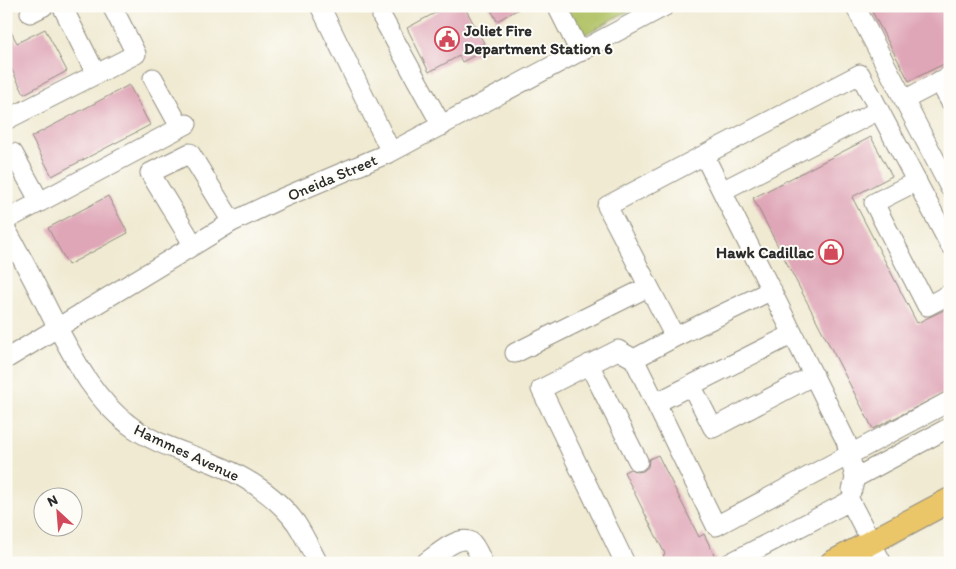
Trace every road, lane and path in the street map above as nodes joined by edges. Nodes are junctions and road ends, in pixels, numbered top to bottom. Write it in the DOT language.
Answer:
graph roads {
  1 [pos="62,6"];
  2 [pos="112,6"];
  3 [pos="320,6"];
  4 [pos="557,6"];
  5 [pos="665,6"];
  6 [pos="855,6"];
  7 [pos="382,17"];
  8 [pos="580,52"];
  9 [pos="96,74"];
  10 [pos="153,78"];
  11 [pos="945,78"];
  12 [pos="904,100"];
  13 [pos="950,101"];
  14 [pos="879,110"];
  15 [pos="6,120"];
  16 [pos="442,126"];
  17 [pos="391,152"];
  18 [pos="13,153"];
  19 [pos="704,154"];
  20 [pos="916,181"];
  21 [pos="950,188"];
  22 [pos="722,191"];
  23 [pos="40,202"];
  24 [pos="6,220"];
  25 [pos="232,222"];
  26 [pos="6,229"];
  27 [pos="193,244"];
  28 [pos="950,245"];
  29 [pos="648,287"];
  30 [pos="772,290"];
  31 [pos="950,294"];
  32 [pos="58,327"];
  33 [pos="793,334"];
  34 [pos="675,337"];
  35 [pos="515,353"];
  36 [pos="6,359"];
  37 [pos="634,359"];
  38 [pos="589,364"];
  39 [pos="814,375"];
  40 [pos="692,385"];
  41 [pos="950,401"];
  42 [pos="656,403"];
  43 [pos="950,426"];
  44 [pos="849,455"];
  45 [pos="638,461"];
  46 [pos="855,478"];
  47 [pos="950,500"];
  48 [pos="850,501"];
  49 [pos="876,553"];
  50 [pos="446,556"];
  51 [pos="318,563"];
  52 [pos="426,563"];
  53 [pos="483,563"];
  54 [pos="625,563"];
  55 [pos="730,563"];
  56 [pos="832,563"];
  1 -- 9 [label="street"];
  2 -- 9 [label="street"];
  3 -- 17 [label="street"];
  4 -- 8 [label="street"];
  5 -- 8 [label="street, Oneida Street"];
  6 -- 12 [label="street"];
  7 -- 16 [label="street"];
  8 -- 16 [label="street, Oneida Street"];
  9 -- 15 [label="street"];
  10 -- 23 [label="street"];
  11 -- 12 [label="street"];
  11 -- 13 [label="street"];
  12 -- 21 [label="street"];
  14 -- 19 [label="street"];
  14 -- 20 [label="street"];
  14 -- 22 [label="street"];
  16 -- 17 [label="street, Oneida Street"];
  17 -- 25 [label="street, Oneida Street"];
  18 -- 23 [label="street"];
  19 -- 22 [label="street"];
  19 -- 29 [label="street"];
  20 -- 28 [label="street"];
  20 -- 31 [label="street"];
  22 -- 30 [label="street"];
  23 -- 24 [label="street"];
  25 -- 27 [label="street, Oneida Street"];
  25 -- 27 [label="street"];
  26 -- 32 [label="street, Hammes Avenue"];
  27 -- 32 [label="street, Oneida Street"];
  29 -- 34 [label="street"];
  29 -- 35 [label="street"];
  30 -- 33 [label="street"];
  30 -- 34 [label="street"];
  32 -- 36 [label="street, Oneida Street"];
  32 -- 51 [label="street, Hammes Avenue"];
  33 -- 39 [label="street"];
  33 -- 40 [label="street"];
  34 -- 37 [label="street"];
  37 -- 38 [label="street"];
  37 -- 42 [label="street"];
  38 -- 45 [label="street"];
  38 -- 54 [label="street"];
  39 -- 40 [label="street"];
  39 -- 44 [label="street"];
  40 -- 42 [label="street"];
  41 -- 44 [label="street"];
  42 -- 44 [label="street"];
  43 -- 46 [label="street"];
  44 -- 46 [label="street"];
  46 -- 48 [label="street"];
  47 -- 49 [label="main road"];
  48 -- 49 [label="street"];
  48 -- 55 [label="street"];
  49 -- 56 [label="main road"];
  50 -- 52 [label="street"];
  50 -- 53 [label="street"];
}
